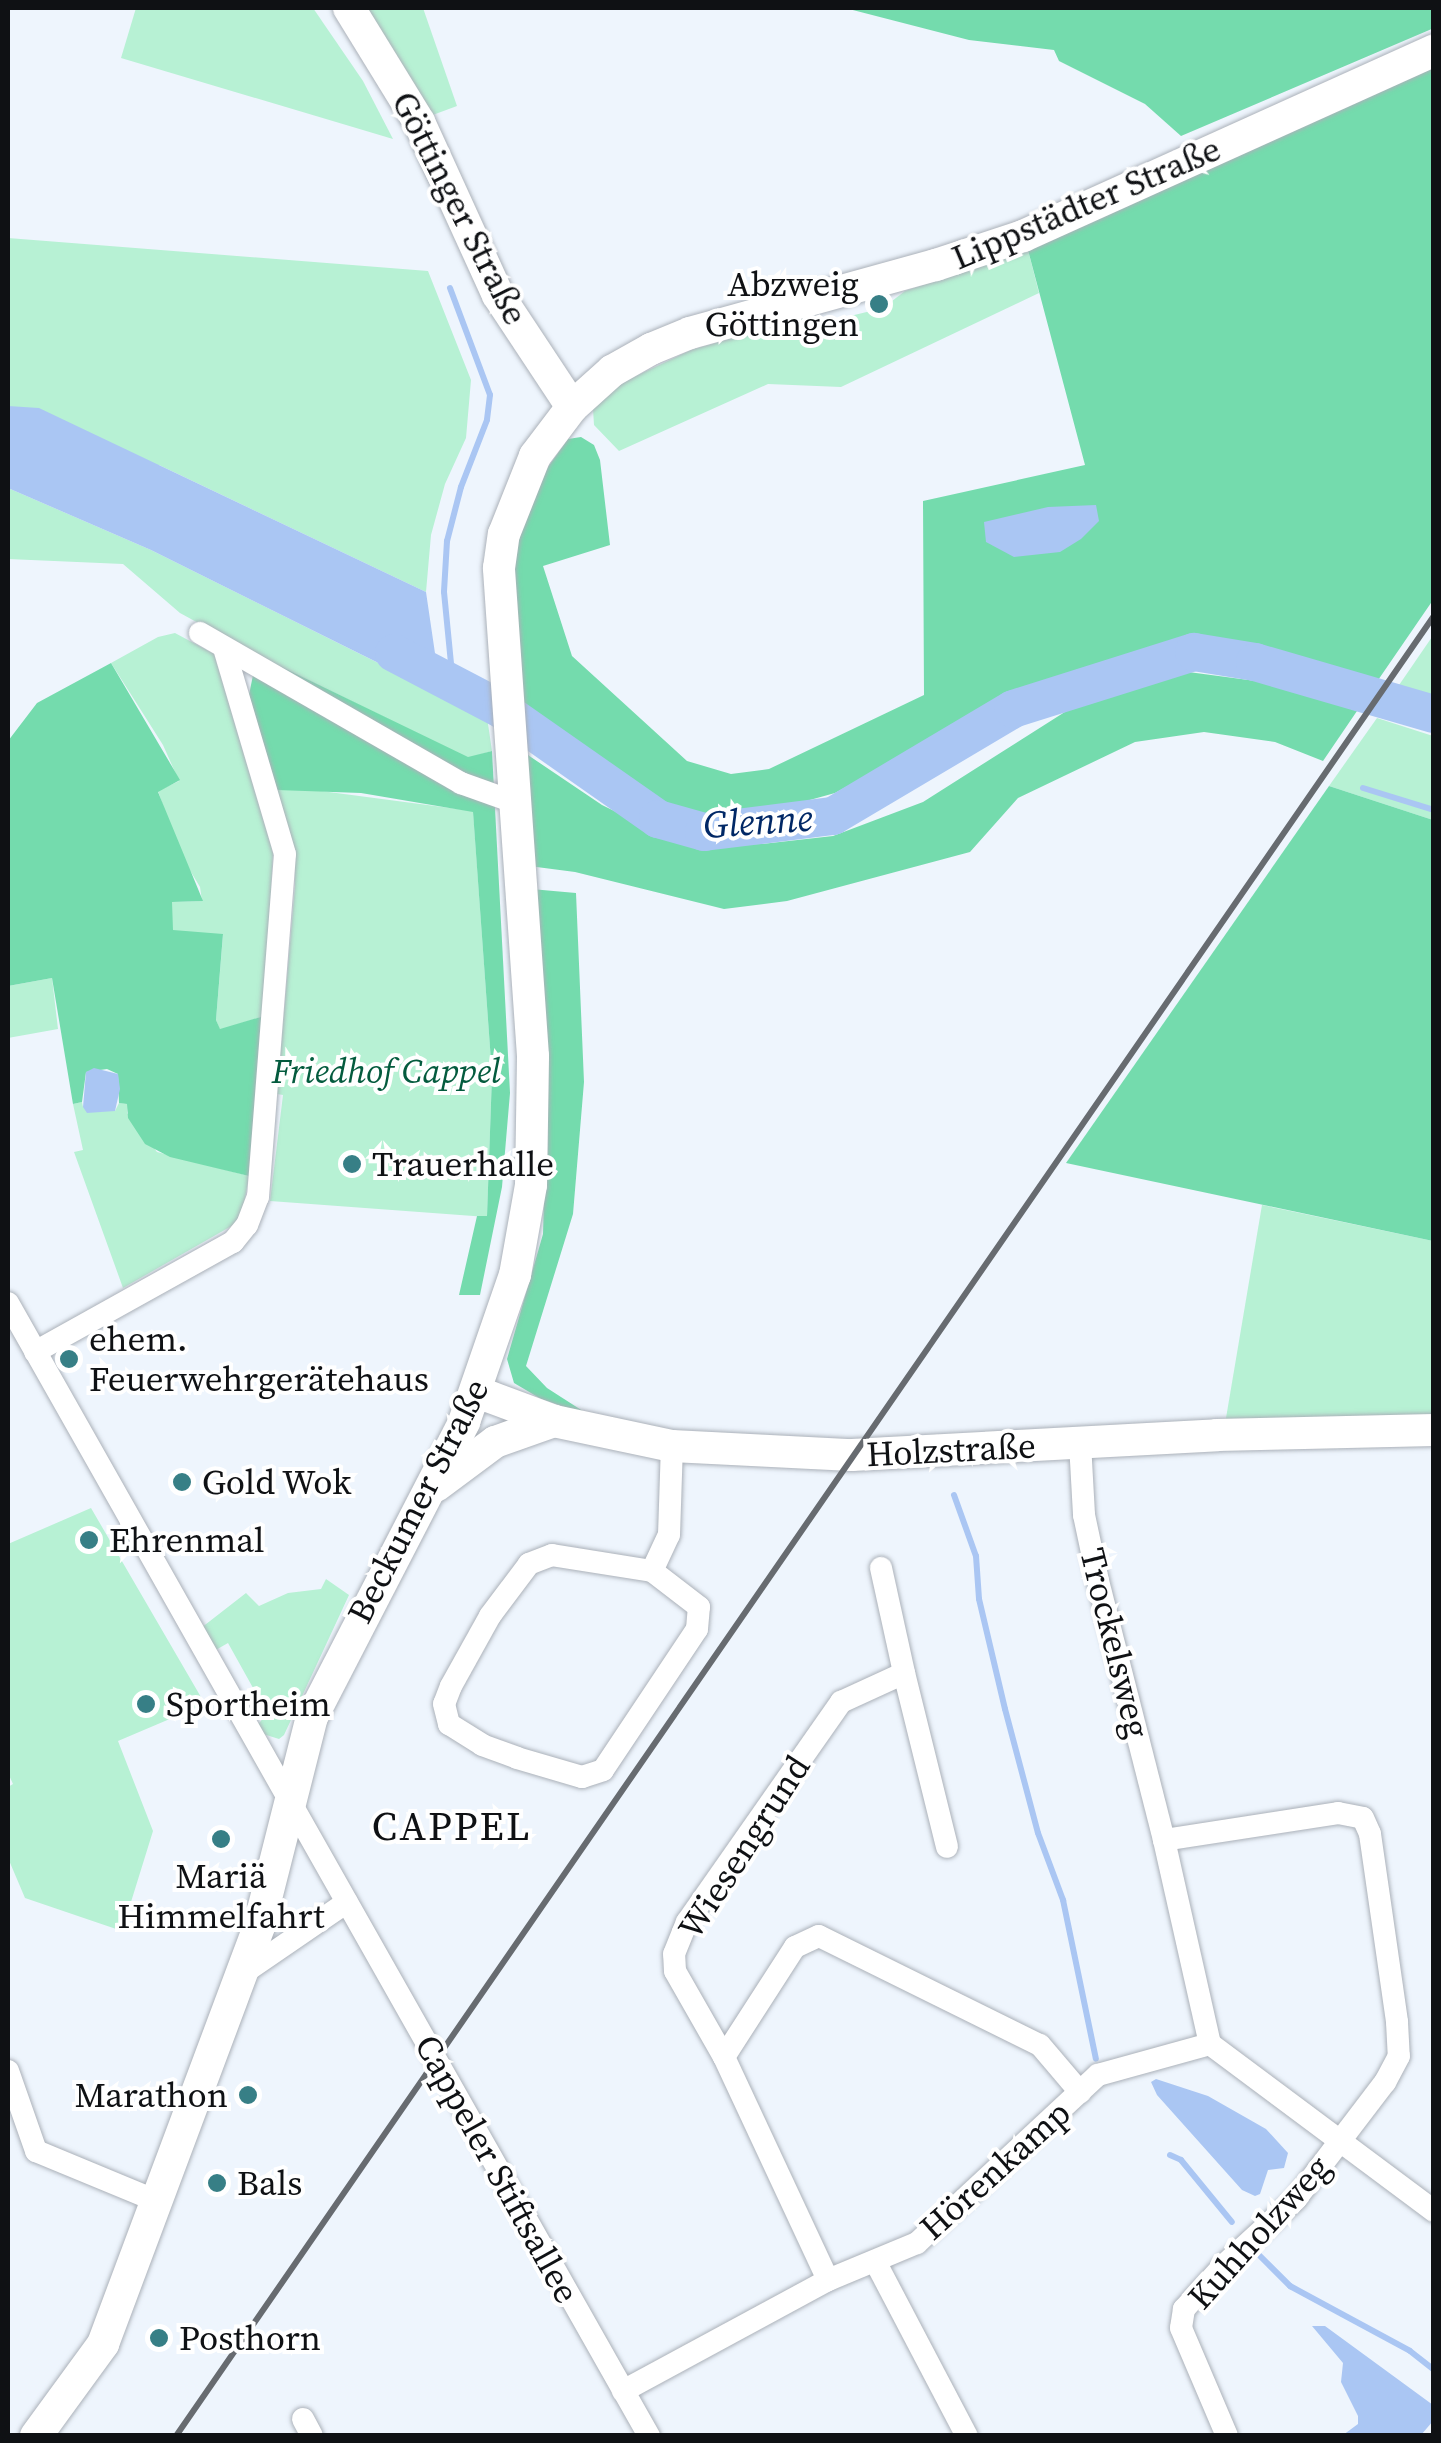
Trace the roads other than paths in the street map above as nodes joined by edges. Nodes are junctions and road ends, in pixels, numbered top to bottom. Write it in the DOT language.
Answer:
graph roads {
  1 [pos="349,8"];
  2 [pos="1434,50"];
  3 [pos="572,407"];
  4 [pos="200,633"];
  5 [pos="224,648"];
  6 [pos="514,801"];
  7 [pos="8,1304"];
  8 [pos="36,1352"];
  9 [pos="477,1392"];
  10 [pos="554,1422"];
  11 [pos="1434,1430"];
  12 [pos="1080,1443"];
  13 [pos="672,1446"];
  14 [pos="428,1492"];
  15 [pos="881,1568"];
  16 [pos="652,1572"];
  17 [pos="904,1673"];
  18 [pos="290,1798"];
  19 [pos="1164,1840"];
  20 [pos="947,1847"];
  21 [pos="347,1902"];
  22 [pos="242,1974"];
  23 [pos="1210,2044"];
  24 [pos="724,2057"];
  25 [pos="8,2071"];
  26 [pos="1080,2092"];
  27 [pos="1341,2141"];
  28 [pos="159,2202"];
  29 [pos="1434,2211"];
  30 [pos="876,2263"];
  31 [pos="828,2280"];
  32 [pos="623,2391"];
  33 [pos="36,2436"];
  34 [pos="649,2436"];
  35 [pos="967,2436"];
  36 [pos="1227,2436"];
  1 -- 3 [label="main road, Göttinger Straße"];
  2 -- 3 [label="main road, Lippstädter Straße"];
  3 -- 6 [label="main road, Beckumer Straße"];
  4 -- 5 [label="street"];
  5 -- 6 [label="street"];
  5 -- 8 [label="street"];
  6 -- 9 [label="main road, Beckumer Straße"];
  7 -- 8 [label="street, Cappeler Stiftsallee"];
  8 -- 18 [label="street, Cappeler Stiftsallee"];
  9 -- 10 [label="main road, Holzstraße"];
  9 -- 14 [label="main road, Beckumer Straße"];
  10 -- 13 [label="main road, Holzstraße"];
  10 -- 14 [label="main road"];
  11 -- 12 [label="main road, Holzstraße"];
  12 -- 13 [label="main road, Holzstraße"];
  12 -- 19 [label="street, Trockelsweg"];
  13 -- 16 [label="street"];
  14 -- 18 [label="main road, Beckumer Straße"];
  15 -- 17 [label="street"];
  16 -- 16 [label="street"];
  17 -- 20 [label="street"];
  17 -- 24 [label="street, Wiesengrund"];
  18 -- 21 [label="street, Cappeler Stiftsallee"];
  18 -- 22 [label="main road, Beckumer Straße"];
  19 -- 23 [label="street, Trockelsweg"];
  19 -- 27 [label="street"];
  21 -- 22 [label="street"];
  21 -- 32 [label="street, Cappeler Stiftsallee"];
  22 -- 28 [label="main road, Beckumer Straße"];
  23 -- 26 [label="street, Hörenkamp"];
  23 -- 27 [label="street"];
  24 -- 26 [label="street"];
  24 -- 31 [label="street, Wiesengrund"];
  25 -- 28 [label="street"];
  26 -- 30 [label="street, Hörenkamp"];
  27 -- 29 [label="street"];
  27 -- 36 [label="street, Kuhholzweg"];
  28 -- 33 [label="main road, Beckumer Straße"];
  30 -- 31 [label="street, Hörenkamp"];
  30 -- 35 [label="street"];
  31 -- 32 [label="street, Hörenkamp"];
  32 -- 34 [label="street, Cappeler Stiftsallee"];
}
